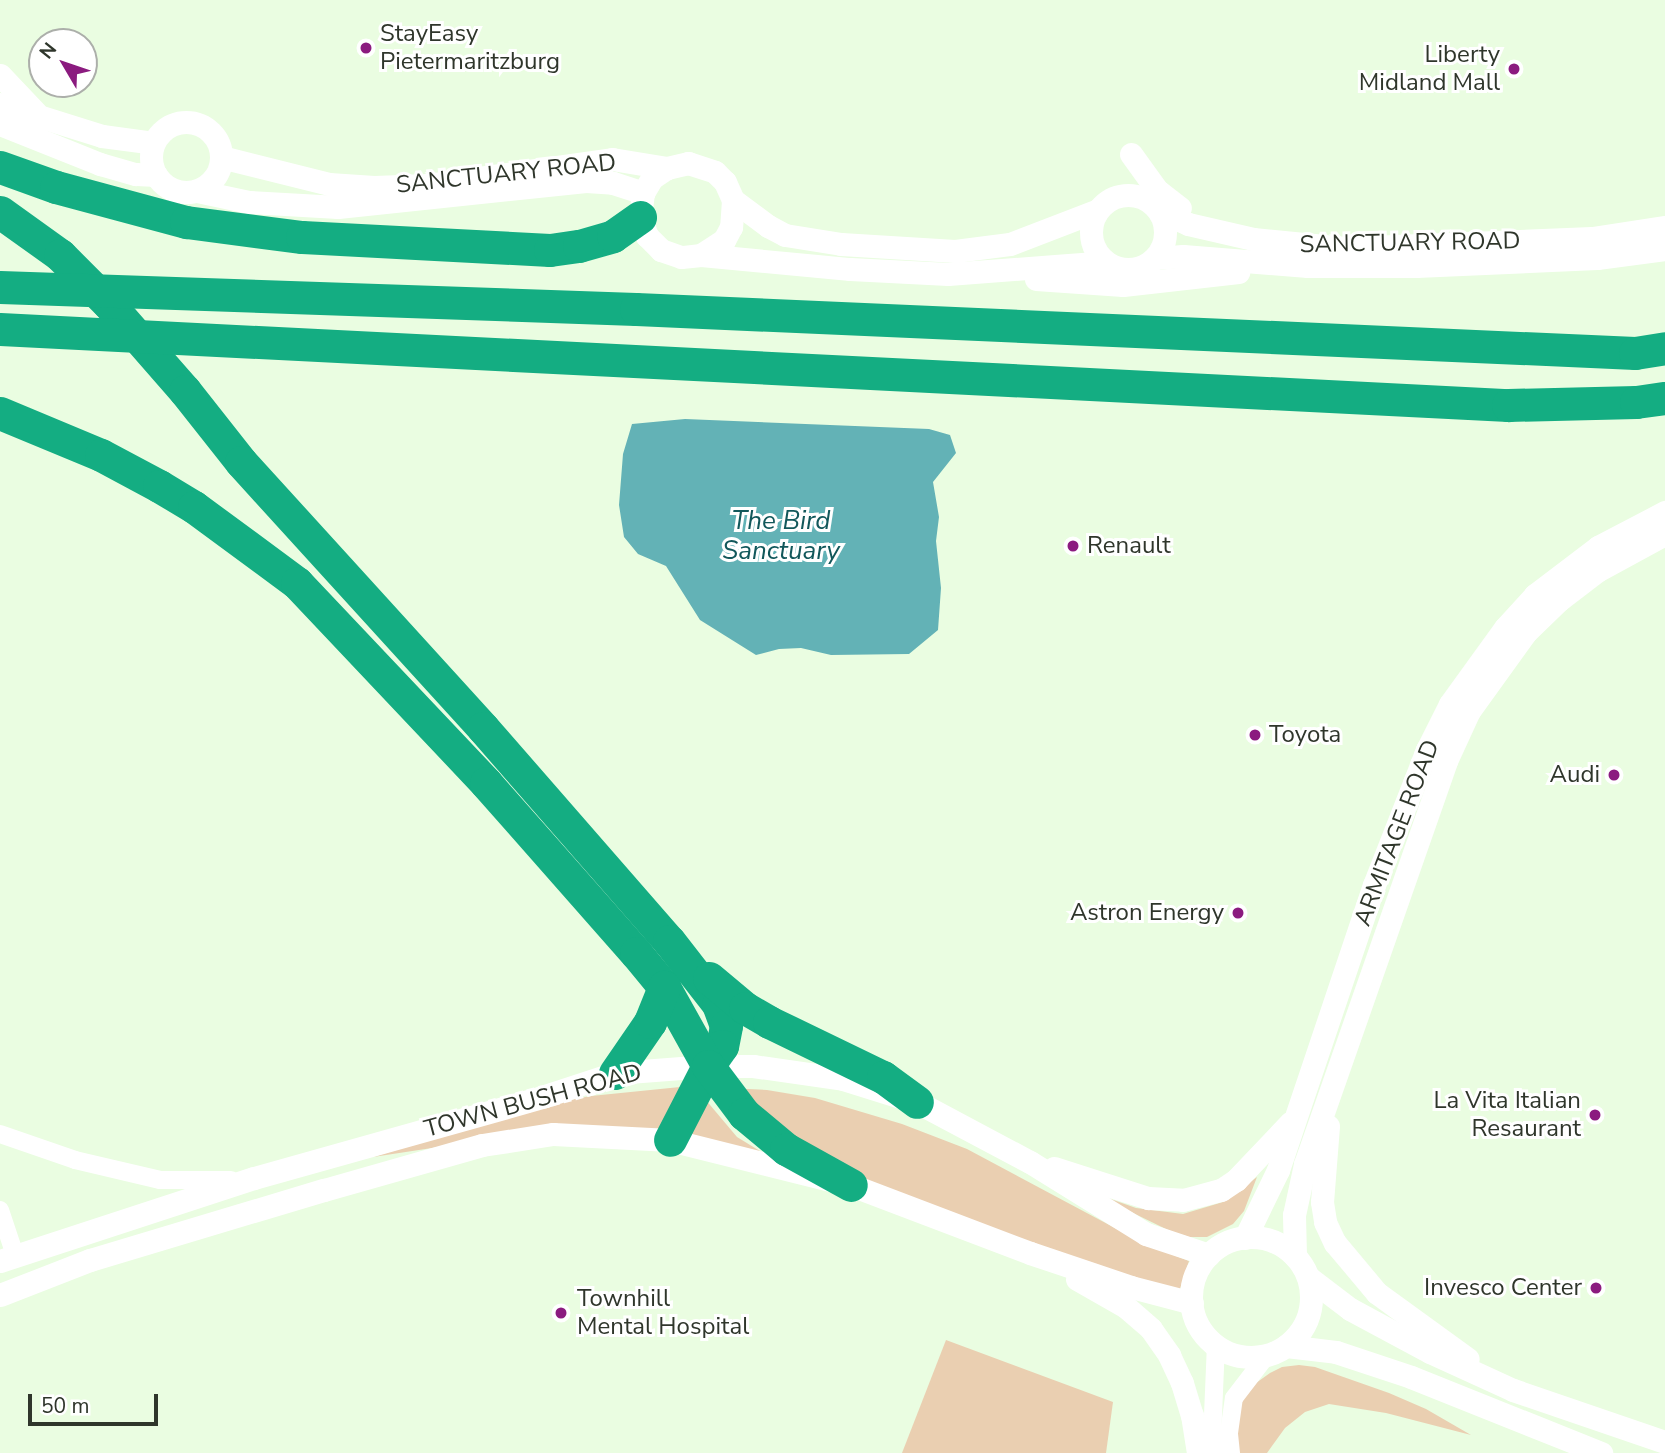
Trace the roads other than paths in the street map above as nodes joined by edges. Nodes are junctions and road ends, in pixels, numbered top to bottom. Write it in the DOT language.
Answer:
graph roads {
  1 [pos="0,75"];
  2 [pos="0,104"];
  3 [pos="41,117"];
  4 [pos="0,124"];
  5 [pos="154,143"];
  6 [pos="1131,154"];
  7 [pos="221,158"];
  8 [pos="0,167"];
  9 [pos="667,168"];
  10 [pos="156,175"];
  11 [pos="197,191"];
  12 [pos="733,200"];
  13 [pos="642,205"];
  14 [pos="1098,210"];
  15 [pos="1159,211"];
  16 [pos="3,214"];
  17 [pos="1665,227"];
  18 [pos="1253,239"];
  19 [pos="1665,249"];
  20 [pos="701,255"];
  21 [pos="1155,258"];
  22 [pos="1106,262"];
  23 [pos="1308,267"];
  24 [pos="970,273"];
  25 [pos="0,287"];
  26 [pos="0,329"];
  27 [pos="1665,348"];
  28 [pos="1665,398"];
  29 [pos="0,413"];
  30 [pos="1665,512"];
  31 [pos="1665,534"];
  32 [pos="668,942"];
  33 [pos="664,987"];
  34 [pos="708,1066"];
  35 [pos="615,1073"];
  36 [pos="1331,1095"];
  37 [pos="917,1102"];
  38 [pos="1298,1114"];
  39 [pos="0,1134"];
  40 [pos="670,1140"];
  41 [pos="1031,1162"];
  42 [pos="254,1178"];
  43 [pos="851,1185"];
  44 [pos="0,1210"];
  45 [pos="1245,1238"];
  46 [pos="1030,1252"];
  47 [pos="1209,1255"];
  48 [pos="1295,1256"];
  49 [pos="7,1258"];
  50 [pos="90,1260"];
  51 [pos="1308,1277"];
  52 [pos="0,1293"];
  53 [pos="1192,1303"];
  54 [pos="1216,1345"];
  55 [pos="1276,1350"];
  56 [pos="1513,1390"];
  57 [pos="1665,1441"];
  58 [pos="1198,1453"];
  59 [pos="1214,1453"];
  60 [pos="1231,1453"];
  61 [pos="1601,1453"];
  1 -- 3 [label="street"];
  2 -- 3 [label="street"];
  3 -- 5 [label="street"];
  4 -- 10 [label="street"];
  5 -- 7 [label="street"];
  5 -- 10 [label="street"];
  6 -- 18 [label="street"];
  7 -- 9 [label="street, SANCTUARY ROAD"];
  7 -- 11 [label="street"];
  8 -- 13 [label="highway"];
  9 -- 12 [label="street"];
  9 -- 13 [label="street"];
  10 -- 11 [label="street"];
  11 -- 13 [label="street, SANCTUARY ROAD"];
  12 -- 14 [label="street"];
  12 -- 20 [label="street"];
  13 -- 20 [label="street"];
  14 -- 15 [label="street"];
  14 -- 22 [label="street"];
  15 -- 18 [label="street, SANCTUARY ROAD"];
  15 -- 21 [label="street"];
  16 -- 32 [label="highway"];
  17 -- 18 [label="street, SANCTUARY ROAD"];
  19 -- 23 [label="street, SANCTUARY ROAD"];
  20 -- 24 [label="street"];
  21 -- 22 [label="street"];
  21 -- 23 [label="street, SANCTUARY ROAD"];
  22 -- 24 [label="street"];
  23 -- 24 [label="street"];
  25 -- 27 [label="highway"];
  26 -- 28 [label="highway"];
  29 -- 33 [label="highway"];
  30 -- 38 [label="street, ARMITAGE ROAD"];
  31 -- 36 [label="street, ARMITAGE ROAD"];
  32 -- 34 [label="highway"];
  32 -- 37 [label="highway"];
  33 -- 34 [label="highway"];
  33 -- 35 [label="highway"];
  34 -- 35 [label="street, TOWN BUSH ROAD"];
  34 -- 37 [label="street, TOWN BUSH ROAD"];
  34 -- 40 [label="highway"];
  34 -- 43 [label="highway"];
  35 -- 42 [label="street, TOWN BUSH ROAD"];
  36 -- 48 [label="street, ARMITAGE ROAD"];
  36 -- 56 [label="street"];
  37 -- 41 [label="street, TOWN BUSH ROAD"];
  38 -- 41 [label="street"];
  38 -- 45 [label="street, ARMITAGE ROAD"];
  39 -- 42 [label="street"];
  40 -- 43 [label="street, TOWN BUSH ROAD"];
  40 -- 50 [label="street, TOWN BUSH ROAD"];
  41 -- 47 [label="street, TOWN BUSH ROAD"];
  42 -- 49 [label="street, TOWN BUSH ROAD"];
  43 -- 46 [label="street, TOWN BUSH ROAD"];
  44 -- 49 [label="street"];
  45 -- 47 [label="street"];
  45 -- 48 [label="street"];
  46 -- 53 [label="street, TOWN BUSH ROAD"];
  46 -- 58 [label="street"];
  47 -- 53 [label="street"];
  48 -- 51 [label="street"];
  49 -- 50 [label="street"];
  49 -- 52 [label="street"];
  50 -- 52 [label="street, TOWN BUSH ROAD"];
  51 -- 55 [label="street"];
  51 -- 56 [label="street"];
  53 -- 54 [label="street"];
  54 -- 55 [label="street"];
  54 -- 59 [label="street"];
  55 -- 60 [label="street"];
  55 -- 61 [label="street"];
  56 -- 57 [label="street"];
}
